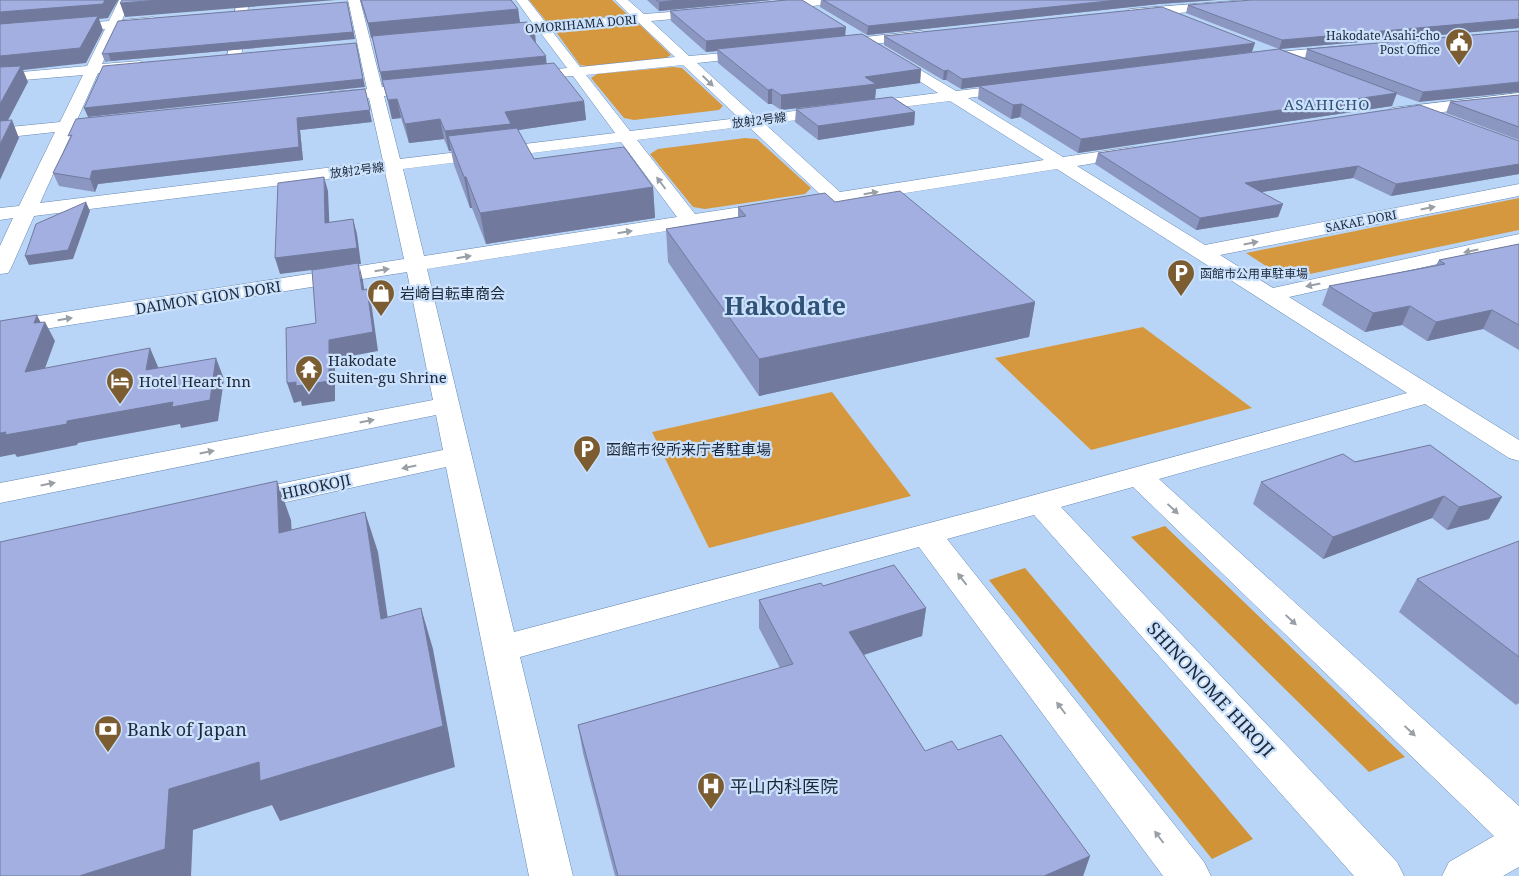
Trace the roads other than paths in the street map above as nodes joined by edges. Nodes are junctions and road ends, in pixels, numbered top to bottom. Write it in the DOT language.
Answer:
graph roads {
  1 [pos="125,0"];
  2 [pos="243,0"];
  3 [pos="522,0"];
  4 [pos="621,0"];
  5 [pos="833,0"];
  6 [pos="1132,0"];
  7 [pos="1288,0"];
  8 [pos="799,2"];
  9 [pos="352,3"];
  10 [pos="754,7"];
  11 [pos="1159,10"];
  12 [pos="716,11"];
  13 [pos="1120,14"];
  14 [pos="640,18"];
  15 [pos="162,20"];
  16 [pos="1193,23"];
  17 [pos="112,24"];
  18 [pos="543,27"];
  19 [pos="0,33"];
  20 [pos="486,33"];
  21 [pos="934,34"];
  22 [pos="865,41"];
  23 [pos="825,45"];
  24 [pos="1253,46"];
  25 [pos="1360,48"];
  26 [pos="766,52"];
  27 [pos="251,55"];
  28 [pos="1279,55"];
  29 [pos="686,60"];
  30 [pos="1237,61"];
  31 [pos="155,64"];
  32 [pos="1311,68"];
  33 [pos="93,70"];
  34 [pos="576,72"];
  35 [pos="0,78"];
  36 [pos="509,78"];
  37 [pos="432,86"];
  38 [pos="1032,86"];
  39 [pos="375,92"];
  40 [pos="955,96"];
  41 [pos="1519,98"];
  42 [pos="316,99"];
  43 [pos="1392,99"];
  44 [pos="1419,109"];
  45 [pos="1380,115"];
  46 [pos="123,119"];
  47 [pos="1446,120"];
  48 [pos="750,121"];
  49 [pos="65,126"];
  50 [pos="0,132"];
  51 [pos="625,136"];
  52 [pos="1147,150"];
  53 [pos="1060,163"];
  54 [pos="392,166"];
  55 [pos="1519,190"];
  56 [pos="835,198"];
  57 [pos="26,211"];
  58 [pos="0,214"];
  59 [pos="691,222"];
  60 [pos="1519,240"];
  61 [pos="1203,252"];
  62 [pos="416,265"];
  63 [pos="0,268"];
  64 [pos="1270,295"];
  65 [pos="0,329"];
  66 [pos="1429,395"];
  67 [pos="445,404"];
  68 [pos="1512,440"];
  69 [pos="456,456"];
  70 [pos="1137,475"];
  71 [pos="0,493"];
  72 [pos="1040,503"];
  73 [pos="221,506"];
  74 [pos="926,534"];
  75 [pos="500,649"];
  76 [pos="1519,833"];
  77 [pos="1519,844"];
  78 [pos="551,876"];
  79 [pos="1189,876"];
  80 [pos="1382,876"];
  81 [pos="1464,876"];
  1 -- 17 [label="street"];
  2 -- 27 [label="street"];
  3 -- 18 [label="street"];
  4 -- 14 [label="street"];
  5 -- 8 [label="street"];
  6 -- 11 [label="street"];
  7 -- 11 [label="street"];
  8 -- 10 [label="street"];
  8 -- 22 [label="street"];
  9 -- 39 [label="street"];
  11 -- 13 [label="street"];
  11 -- 16 [label="street"];
  12 -- 14 [label="street, OMORIHAMA DORI"];
  14 -- 18 [label="street, OMORIHAMA DORI"];
  14 -- 29 [label="street"];
  15 -- 17 [label="street"];
  17 -- 19 [label="street"];
  17 -- 33 [label="street"];
  18 -- 20 [label="street, OMORIHAMA DORI"];
  18 -- 34 [label="street"];
  21 -- 22 [label="street"];
  22 -- 23 [label="street"];
  22 -- 40 [label="street"];
  24 -- 28 [label="street"];
  25 -- 28 [label="street"];
  26 -- 29 [label="street"];
  28 -- 30 [label="street"];
  28 -- 32 [label="street"];
  29 -- 34 [label="street"];
  29 -- 48 [label="street, one-way"];
  31 -- 33 [label="street"];
  33 -- 35 [label="street"];
  33 -- 49 [label="street"];
  34 -- 36 [label="street"];
  34 -- 51 [label="street"];
  37 -- 39 [label="street"];
  38 -- 40 [label="street, 放射2号線"];
  39 -- 42 [label="street"];
  39 -- 54 [label="street"];
  40 -- 48 [label="street, 放射2号線"];
  40 -- 53 [label="street"];
  41 -- 44 [label="street"];
  43 -- 44 [label="street"];
  44 -- 45 [label="street"];
  44 -- 47 [label="street"];
  46 -- 49 [label="street"];
  48 -- 51 [label="street, 放射2号線"];
  48 -- 56 [label="street"];
  49 -- 50 [label="street"];
  49 -- 57 [label="street"];
  51 -- 54 [label="street, 放射2号線"];
  59 -- 51 [label="street, one-way"];
  52 -- 53 [label="street, DAIMON GION DORI"];
  56 -- 53 [label="street, DAIMON GION DORI, one-way"];
  53 -- 61 [label="street"];
  54 -- 57 [label="street, 放射2号線"];
  54 -- 62 [label="street"];
  61 -- 55 [label="street, SAKAE DORI, one-way"];
  56 -- 59 [label="street, DAIMON GION DORI"];
  57 -- 58 [label="street, 放射2号線"];
  57 -- 63 [label="street"];
  62 -- 59 [label="street, DAIMON GION DORI, one-way"];
  60 -- 64 [label="street, one-way"];
  61 -- 64 [label="street"];
  65 -- 62 [label="street, DAIMON GION DORI, one-way"];
  62 -- 67 [label="street"];
  64 -- 66 [label="street"];
  66 -- 68 [label="street"];
  66 -- 70 [label="street"];
  67 -- 69 [label="street"];
  71 -- 67 [label="street, one-way"];
  69 -- 73 [label="street, HIROKOJI, one-way"];
  69 -- 75 [label="street"];
  70 -- 72 [label="street"];
  70 -- 76 [label="street, one-way"];
  72 -- 74 [label="street"];
  72 -- 80 [label="street, SHINONOME HIROJI"];
  74 -- 75 [label="street"];
  79 -- 74 [label="street, one-way"];
  75 -- 78 [label="street"];
  77 -- 81 [label="street"];
}
